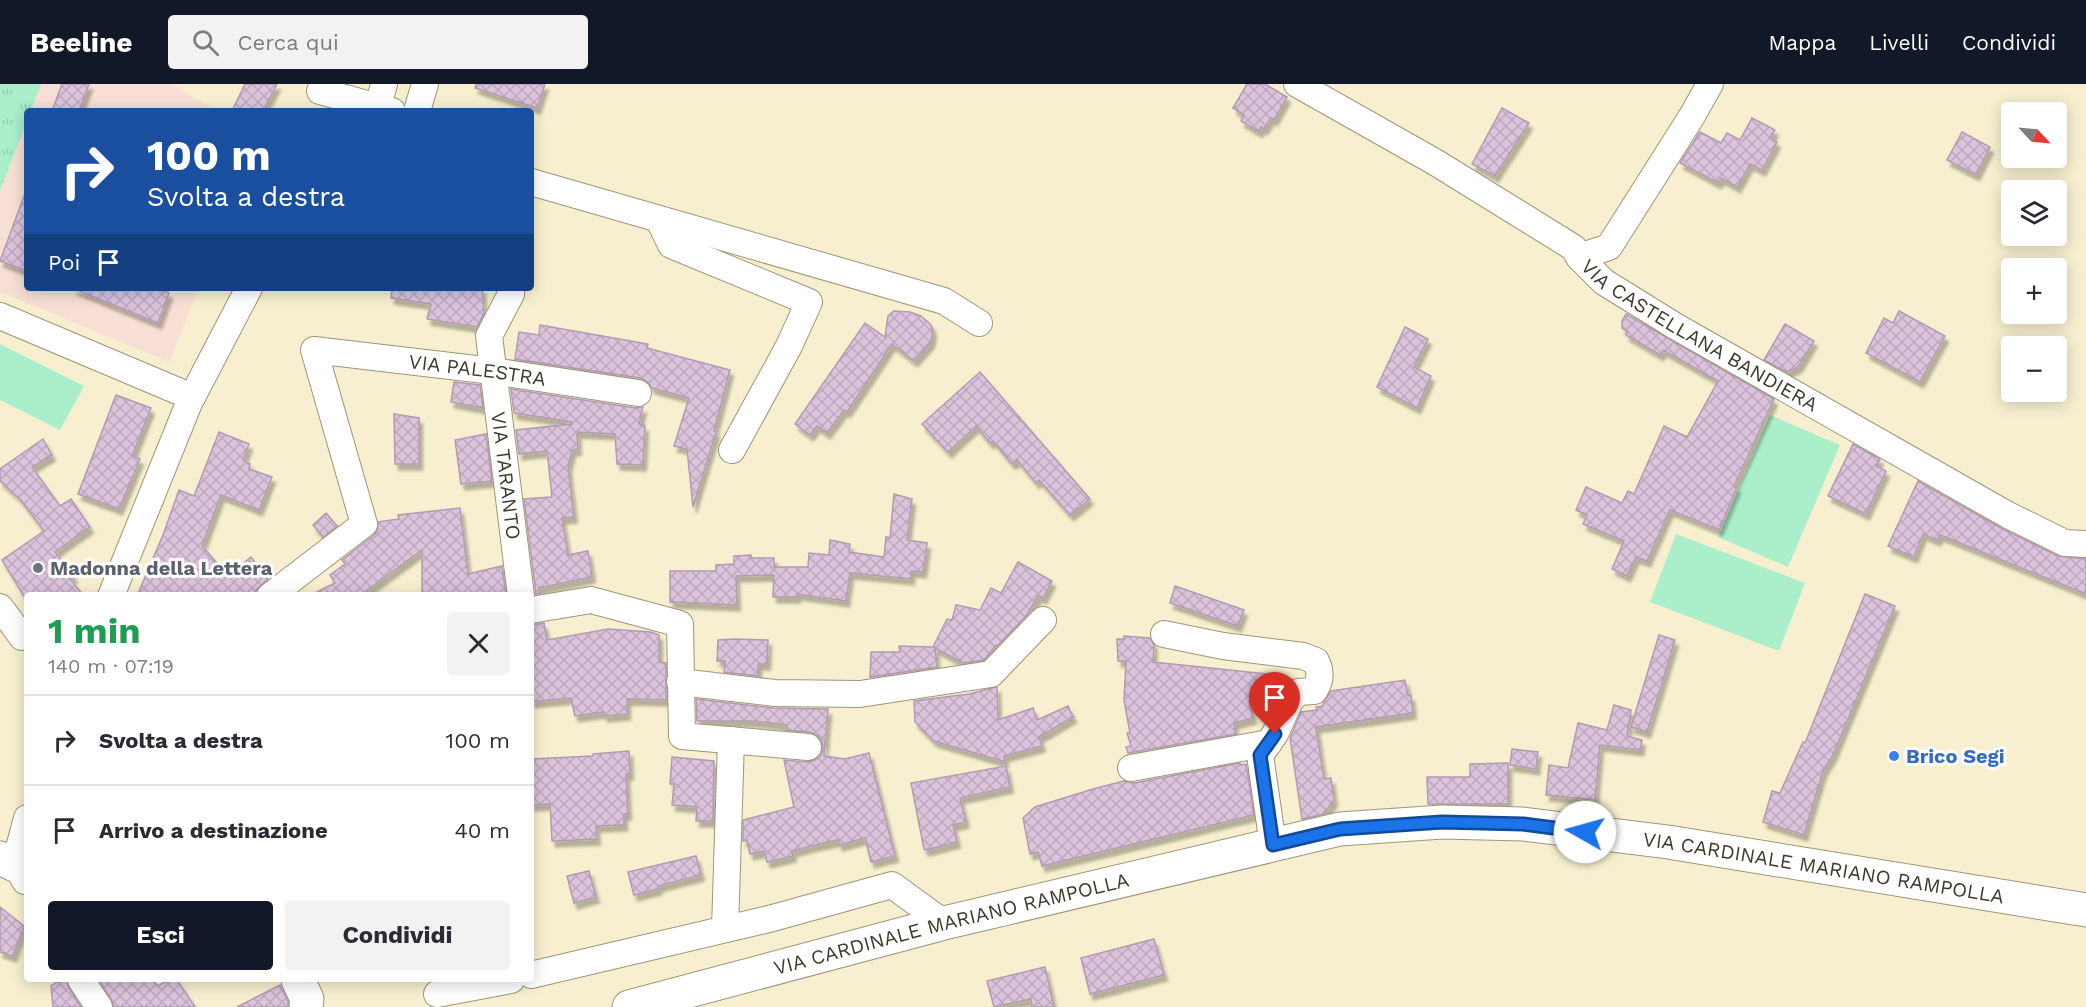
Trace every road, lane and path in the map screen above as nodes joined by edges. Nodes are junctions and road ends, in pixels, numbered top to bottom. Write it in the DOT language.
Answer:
graph roads {
  1 [pos="425,84"];
  2 [pos="1297,84"];
  3 [pos="1710,84"];
  4 [pos="318,95"];
  5 [pos="385,101"];
  6 [pos="418,108"];
  7 [pos="534,183"];
  8 [pos="659,220"];
  9 [pos="1579,257"];
  10 [pos="247,291"];
  11 [pos="511,291"];
  12 [pos="0,316"];
  13 [pos="979,323"];
  14 [pos="493,372"];
  15 [pos="638,393"];
  16 [pos="192,397"];
  17 [pos="732,450"];
  18 [pos="2086,544"];
  19 [pos="113,592"];
  20 [pos="275,592"];
  21 [pos="520,592"];
  22 [pos="0,607"];
  23 [pos="534,610"];
  24 [pos="1043,620"];
  25 [pos="1164,634"];
  26 [pos="16,639"];
  27 [pos="680,682"];
  28 [pos="731,740"];
  29 [pos="1269,743"];
  30 [pos="808,747"];
  31 [pos="1131,768"];
  32 [pos="24,829"];
  33 [pos="1273,845"];
  34 [pos="18,870"];
  35 [pos="2086,910"];
  36 [pos="944,923"];
  37 [pos="725,929"];
  38 [pos="534,974"];
  39 [pos="82,982"];
  40 [pos="299,982"];
  41 [pos="500,982"];
  42 [pos="437,994"];
  43 [pos="99,1007"];
  44 [pos="306,1007"];
  45 [pos="630,1007"];
  1 -- 6 [label="street"];
  2 -- 9 [label="street, VIA CASTELLANA BANDIERA"];
  3 -- 9 [label="street"];
  4 -- 5 [label="street"];
  7 -- 8 [label="street"];
  8 -- 13 [label="street"];
  8 -- 17 [label="street"];
  9 -- 18 [label="street, VIA CASTELLANA BANDIERA"];
  10 -- 16 [label="street"];
  11 -- 14 [label="street, VIA TARANTO"];
  12 -- 16 [label="street"];
  14 -- 15 [label="street, VIA PALESTRA"];
  14 -- 20 [label="street, VIA PALESTRA"];
  14 -- 21 [label="street, VIA TARANTO"];
  16 -- 19 [label="street"];
  22 -- 26 [label="street"];
  23 -- 27 [label="street"];
  24 -- 27 [label="street"];
  25 -- 29 [label="street"];
  27 -- 28 [label="street"];
  28 -- 30 [label="street"];
  28 -- 37 [label="street"];
  29 -- 31 [label="street"];
  29 -- 33 [label="street"];
  32 -- 34 [label="street"];
  33 -- 35 [label="street, VIA CARDINALE MARIANO RAMPOLLA"];
  33 -- 36 [label="street, VIA CARDINALE MARIANO RAMPOLLA"];
  36 -- 37 [label="street"];
  36 -- 45 [label="street, VIA CARDINALE MARIANO RAMPOLLA"];
  37 -- 38 [label="street"];
  39 -- 43 [label="street"];
  40 -- 44 [label="street"];
  41 -- 42 [label="street"];
}
